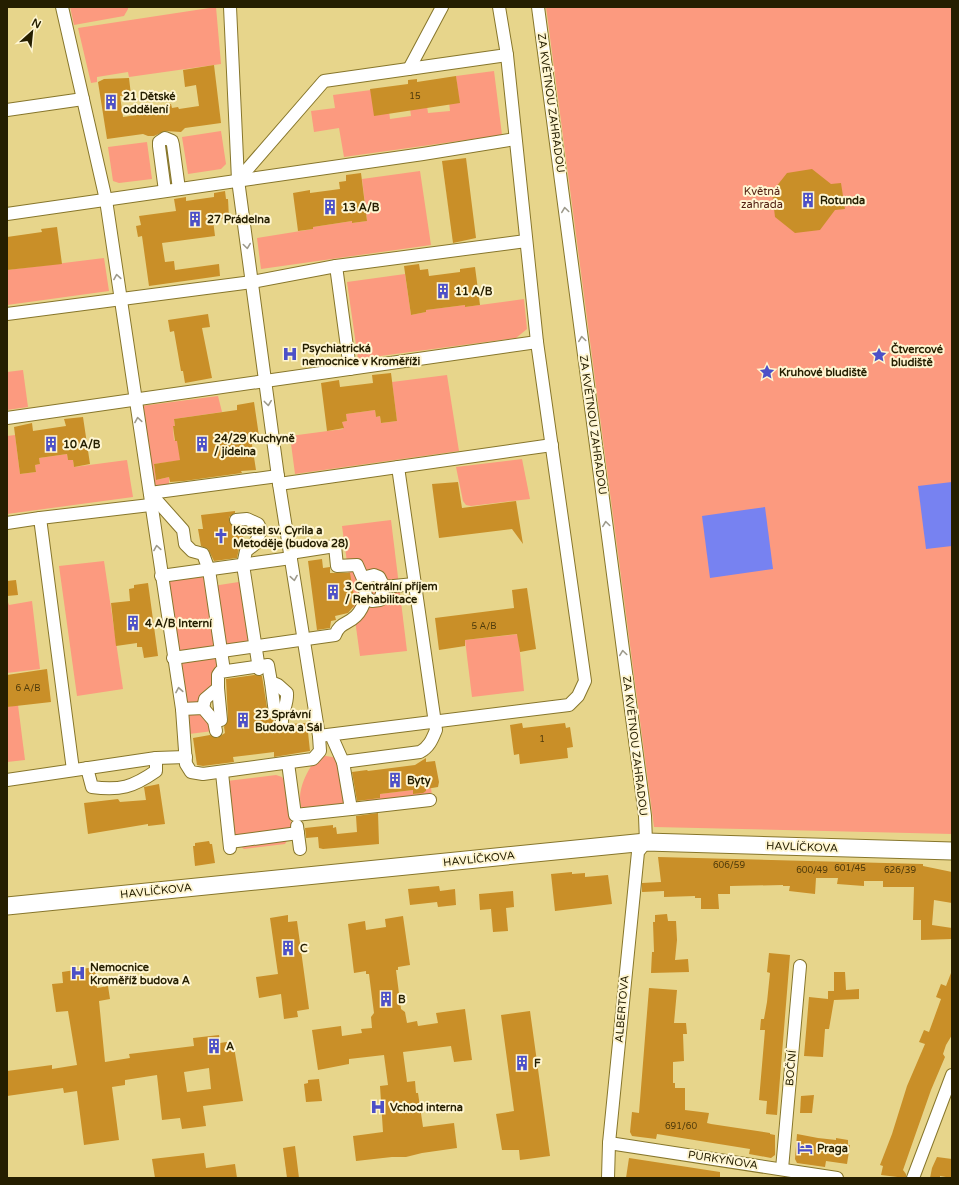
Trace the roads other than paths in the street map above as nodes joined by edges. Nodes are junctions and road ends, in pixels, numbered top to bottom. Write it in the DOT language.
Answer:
graph roads {
  1 [pos="62,7"];
  2 [pos="230,7"];
  3 [pos="442,7"];
  4 [pos="500,7"];
  5 [pos="538,7"];
  6 [pos="506,56"];
  7 [pos="409,69"];
  8 [pos="83,99"];
  9 [pos="7,110"];
  10 [pos="515,139"];
  11 [pos="238,180"];
  12 [pos="179,189"];
  13 [pos="165,191"];
  14 [pos="106,200"];
  15 [pos="7,214"];
  16 [pos="526,241"];
  17 [pos="336,266"];
  18 [pos="252,282"];
  19 [pos="121,299"];
  20 [pos="7,314"];
  21 [pos="537,342"];
  22 [pos="350,369"];
  23 [pos="266,381"];
  24 [pos="134,400"];
  25 [pos="7,418"];
  26 [pos="552,445"];
  27 [pos="398,467"];
  28 [pos="278,480"];
  29 [pos="150,493"];
  30 [pos="150,505"];
  31 [pos="40,518"];
  32 [pos="236,520"];
  33 [pos="7,523"];
  34 [pos="290,556"];
  35 [pos="243,565"];
  36 [pos="209,570"];
  37 [pos="161,576"];
  38 [pos="364,581"];
  39 [pos="414,584"];
  40 [pos="384,587"];
  41 [pos="366,597"];
  42 [pos="304,639"];
  43 [pos="255,646"];
  44 [pos="220,651"];
  45 [pos="173,658"];
  46 [pos="259,668"];
  47 [pos="224,671"];
  48 [pos="218,688"];
  49 [pos="203,708"];
  50 [pos="182,709"];
  51 [pos="282,719"];
  52 [pos="434,721"];
  53 [pos="332,735"];
  54 [pos="319,736"];
  55 [pos="186,757"];
  56 [pos="156,758"];
  57 [pos="343,762"];
  58 [pos="288,763"];
  59 [pos="87,768"];
  60 [pos="74,770"];
  61 [pos="222,773"];
  62 [pos="7,780"];
  63 [pos="430,800"];
  64 [pos="351,809"];
  65 [pos="295,815"];
  66 [pos="298,832"];
  67 [pos="646,842"];
  68 [pos="300,849"];
  69 [pos="952,851"];
  70 [pos="7,906"];
  71 [pos="800,966"];
  72 [pos="952,1076"];
  73 [pos="609,1143"];
  74 [pos="782,1169"];
  75 [pos="608,1178"];
  76 [pos="837,1178"];
  77 [pos="913,1178"];
  1 -- 8 [label="street"];
  2 -- 11 [label="street"];
  3 -- 7 [label="street"];
  4 -- 6 [label="street"];
  67 -- 5 [label="street, ZA KVĚTNOU ZAHRADOU, one-way"];
  6 -- 7 [label="street"];
  6 -- 10 [label="street"];
  7 -- 11 [label="street"];
  8 -- 9 [label="street"];
  8 -- 14 [label="street"];
  10 -- 11 [label="street"];
  10 -- 16 [label="street"];
  11 -- 12 [label="street"];
  11 -- 18 [label="street, one-way"];
  12 -- 13 [label="street"];
  12 -- 13 [label="street"];
  13 -- 14 [label="street"];
  14 -- 15 [label="street"];
  19 -- 14 [label="street, one-way"];
  16 -- 17 [label="street"];
  16 -- 21 [label="street"];
  17 -- 18 [label="street"];
  17 -- 22 [label="street"];
  18 -- 19 [label="street"];
  18 -- 23 [label="street"];
  19 -- 20 [label="street"];
  19 -- 24 [label="street"];
  21 -- 22 [label="street"];
  21 -- 26 [label="street"];
  22 -- 23 [label="street"];
  23 -- 24 [label="street"];
  23 -- 28 [label="street, one-way"];
  24 -- 25 [label="street"];
  29 -- 24 [label="street, one-way"];
  26 -- 27 [label="street"];
  26 -- 52 [label="street"];
  27 -- 28 [label="street"];
  27 -- 39 [label="street"];
  28 -- 29 [label="street"];
  28 -- 34 [label="street"];
  29 -- 30 [label="street"];
  29 -- 36 [label="street"];
  30 -- 31 [label="street"];
  37 -- 30 [label="street, one-way"];
  31 -- 33 [label="street"];
  31 -- 60 [label="street"];
  32 -- 35 [label="street"];
  34 -- 35 [label="street"];
  34 -- 38 [label="street"];
  34 -- 42 [label="street, one-way"];
  35 -- 36 [label="street"];
  35 -- 43 [label="street"];
  36 -- 37 [label="street"];
  36 -- 44 [label="street"];
  37 -- 45 [label="street"];
  38 -- 40 [label="street"];
  38 -- 41 [label="street"];
  39 -- 40 [label="street"];
  39 -- 52 [label="street"];
  40 -- 41 [label="street"];
  41 -- 42 [label="street"];
  42 -- 43 [label="street"];
  42 -- 54 [label="street"];
  43 -- 44 [label="street"];
  43 -- 46 [label="street"];
  44 -- 45 [label="street"];
  44 -- 47 [label="street"];
  50 -- 45 [label="street, one-way"];
  46 -- 47 [label="street"];
  46 -- 51 [label="street"];
  47 -- 48 [label="street"];
  48 -- 49 [label="street"];
  48 -- 49 [label="street"];
  49 -- 50 [label="street"];
  50 -- 55 [label="street"];
  52 -- 53 [label="street"];
  52 -- 57 [label="street"];
  53 -- 54 [label="street"];
  53 -- 57 [label="street"];
  54 -- 58 [label="street"];
  55 -- 56 [label="street"];
  55 -- 61 [label="street"];
  56 -- 59 [label="street"];
  56 -- 59 [label="street"];
  57 -- 64 [label="street"];
  58 -- 61 [label="street"];
  58 -- 65 [label="street"];
  59 -- 60 [label="street"];
  60 -- 62 [label="street"];
  61 -- 66 [label="street"];
  63 -- 64 [label="street"];
  64 -- 65 [label="street"];
  65 -- 66 [label="street"];
  66 -- 68 [label="street"];
  67 -- 69 [label="street, HAVLÍČKOVA"];
  67 -- 70 [label="street, HAVLÍČKOVA"];
  67 -- 73 [label="street, ALBERTOVA"];
  71 -- 74 [label="street, BOČNÍ"];
  72 -- 77 [label="street"];
  73 -- 74 [label="street, PURKYŇOVA"];
  73 -- 75 [label="street, ALBERTOVA"];
  74 -- 76 [label="street, PURKYŇOVA"];
}
